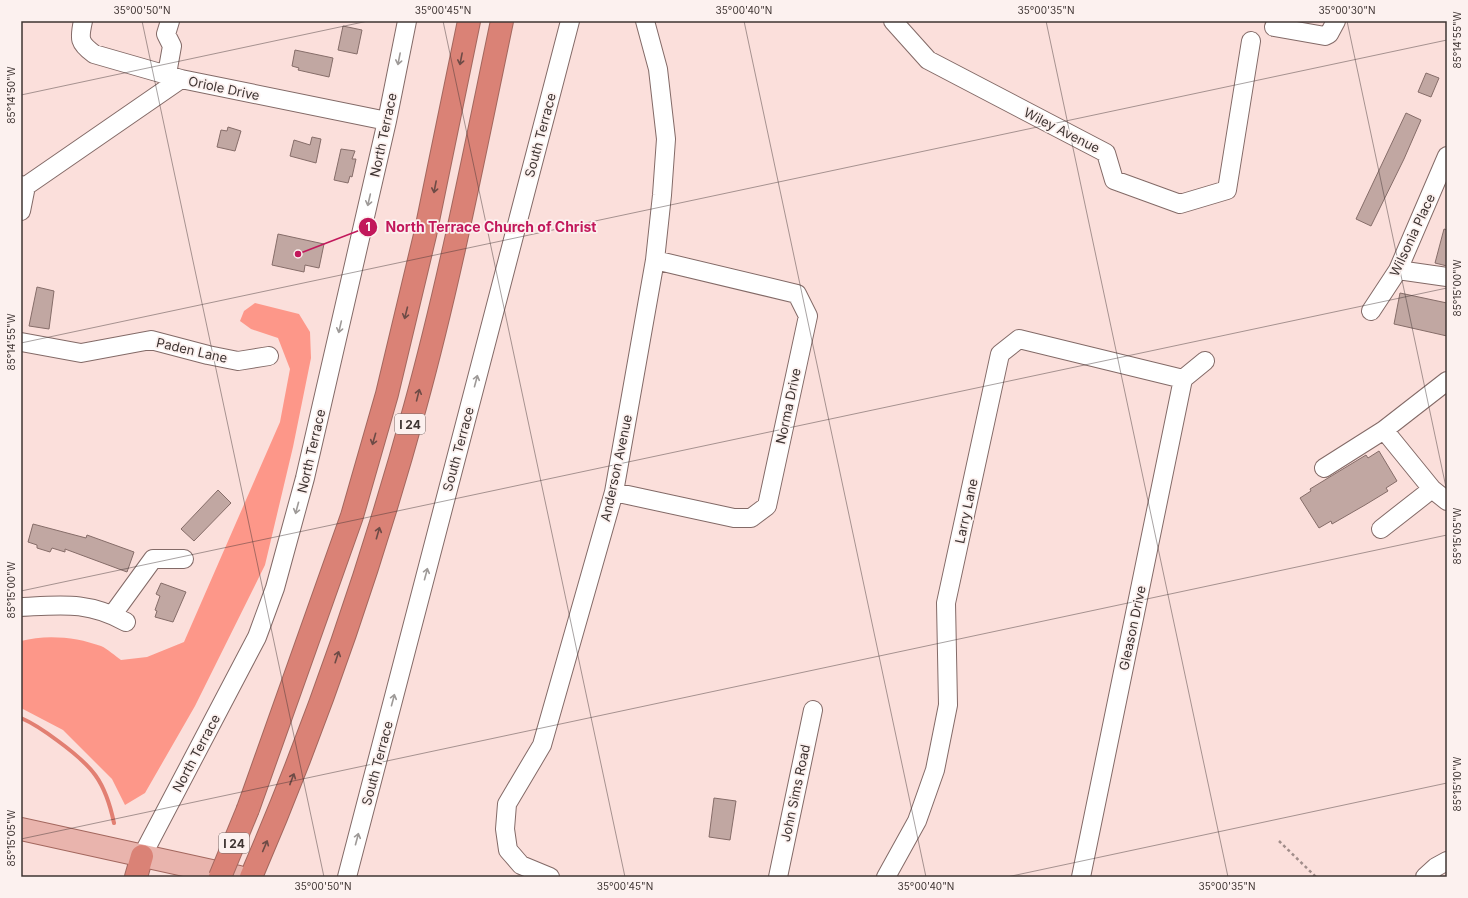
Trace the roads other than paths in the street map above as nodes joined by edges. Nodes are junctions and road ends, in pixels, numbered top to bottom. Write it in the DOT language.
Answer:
graph roads {
  1 [pos="83,21"];
  2 [pos="170,21"];
  3 [pos="407,21"];
  4 [pos="469,21"];
  5 [pos="502,21"];
  6 [pos="570,21"];
  7 [pos="645,21"];
  8 [pos="893,21"];
  9 [pos="1336,21"];
  10 [pos="1274,26"];
  11 [pos="1251,41"];
  12 [pos="174,76"];
  13 [pos="387,121"];
  14 [pos="1447,156"];
  15 [pos="24,186"];
  16 [pos="21,211"];
  17 [pos="655,260"];
  18 [pos="1398,270"];
  19 [pos="1447,277"];
  20 [pos="1371,311"];
  21 [pos="21,342"];
  22 [pos="268,356"];
  23 [pos="1205,361"];
  24 [pos="1183,379"];
  25 [pos="1447,381"];
  26 [pos="1384,430"];
  27 [pos="1324,468"];
  28 [pos="1432,489"];
  29 [pos="614,492"];
  30 [pos="1447,501"];
  31 [pos="1381,529"];
  32 [pos="184,559"];
  33 [pos="21,607"];
  34 [pos="812,710"];
  35 [pos="21,829"];
  36 [pos="142,856"];
  37 [pos="1447,861"];
  38 [pos="136,877"];
  39 [pos="220,877"];
  40 [pos="239,877"];
  41 [pos="252,877"];
  42 [pos="347,877"];
  43 [pos="550,877"];
  44 [pos="778,877"];
  45 [pos="886,877"];
  46 [pos="1081,877"];
  47 [pos="1424,877"];
  1 -- 12 [label="street"];
  2 -- 12 [label="street"];
  3 -- 13 [label="street, North Terrace, one-way"];
  4 -- 39 [label="highway, I 24, one-way, bridge"];
  41 -- 5 [label="highway, I 24, one-way"];
  42 -- 6 [label="street, South Terrace, one-way"];
  7 -- 17 [label="street, Anderson Avenue"];
  8 -- 11 [label="street, Wiley Avenue"];
  9 -- 10 [label="street"];
  12 -- 13 [label="street, Oriole Drive"];
  12 -- 15 [label="street, Oriole Drive"];
  13 -- 36 [label="street, North Terrace, one-way"];
  14 -- 18 [label="street, Wilsonia Place"];
  15 -- 16 [label="street"];
  17 -- 29 [label="street, Anderson Avenue"];
  17 -- 29 [label="street, Norma Drive"];
  18 -- 19 [label="street"];
  18 -- 20 [label="street, Wilsonia Place"];
  21 -- 22 [label="street, Paden Lane"];
  23 -- 24 [label="street"];
  24 -- 45 [label="street, Larry Lane"];
  24 -- 46 [label="street, Gleason Drive"];
  25 -- 26 [label="street"];
  26 -- 27 [label="street"];
  26 -- 28 [label="street"];
  28 -- 30 [label="street"];
  28 -- 31 [label="street"];
  29 -- 43 [label="street, Anderson Avenue"];
  32 -- 33 [label="street"];
  34 -- 44 [label="street, John Sims Road"];
  35 -- 36 [label="main road"];
  36 -- 38 [label="highway"];
  36 -- 40 [label="main road"];
  37 -- 47 [label="street"];
}
